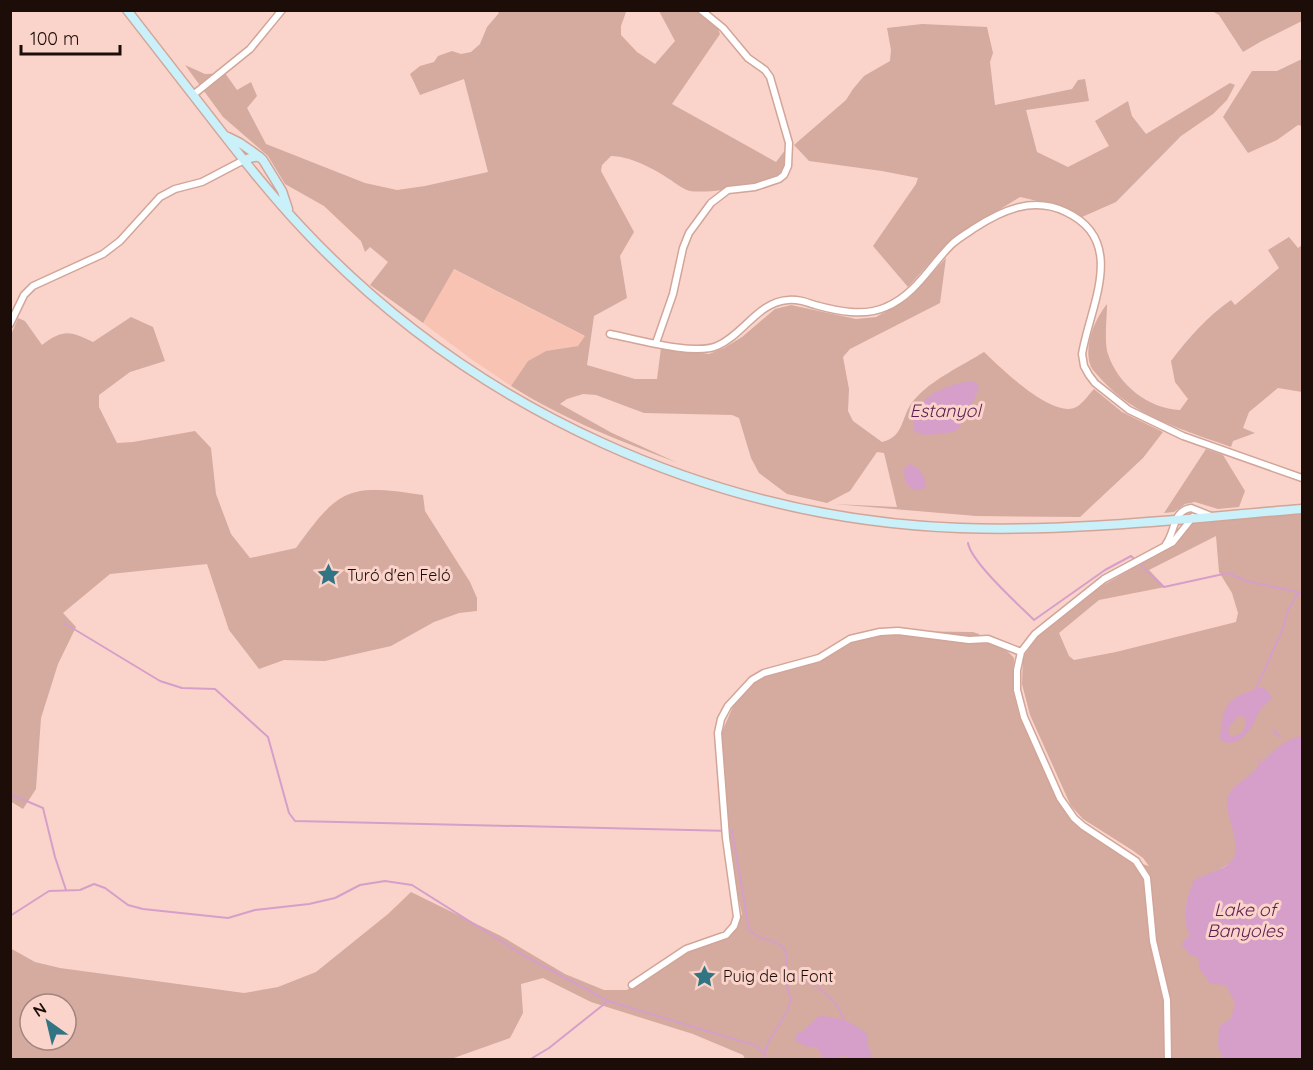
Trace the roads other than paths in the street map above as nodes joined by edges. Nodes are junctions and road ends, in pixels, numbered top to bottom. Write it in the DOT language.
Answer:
graph roads {
  1 [pos="127,10"];
  2 [pos="282,10"];
  3 [pos="701,10"];
  4 [pos="193,95"];
  5 [pos="225,136"];
  6 [pos="260,157"];
  7 [pos="244,160"];
  8 [pos="290,215"];
  9 [pos="10,324"];
  10 [pos="610,334"];
  11 [pos="656,343"];
  12 [pos="1302,478"];
  13 [pos="1302,509"];
  14 [pos="1212,516"];
  15 [pos="1193,517"];
  16 [pos="1176,519"];
  17 [pos="1161,520"];
  18 [pos="1181,530"];
  19 [pos="1172,532"];
  20 [pos="1164,547"];
  21 [pos="1021,652"];
  22 [pos="632,985"];
  23 [pos="1168,1059"];
  1 -- 4 [label="main road"];
  2 -- 4 [label="street"];
  3 -- 11 [label="street"];
  4 -- 5 [label="main road"];
  5 -- 6 [label="main road"];
  5 -- 7 [label="main road"];
  6 -- 7 [label="main road"];
  6 -- 8 [label="main road"];
  7 -- 8 [label="main road"];
  7 -- 9 [label="street"];
  8 -- 17 [label="main road"];
  10 -- 11 [label="street"];
  11 -- 12 [label="street"];
  13 -- 14 [label="main road"];
  14 -- 15 [label="main road"];
  14 -- 16 [label="street"];
  15 -- 16 [label="main road"];
  15 -- 18 [label="street"];
  16 -- 17 [label="main road"];
  16 -- 18 [label="street"];
  16 -- 19 [label="street"];
  17 -- 19 [label="street"];
  18 -- 20 [label="street"];
  19 -- 20 [label="street"];
  20 -- 21 [label="street"];
  21 -- 22 [label="street"];
  21 -- 23 [label="street"];
}
